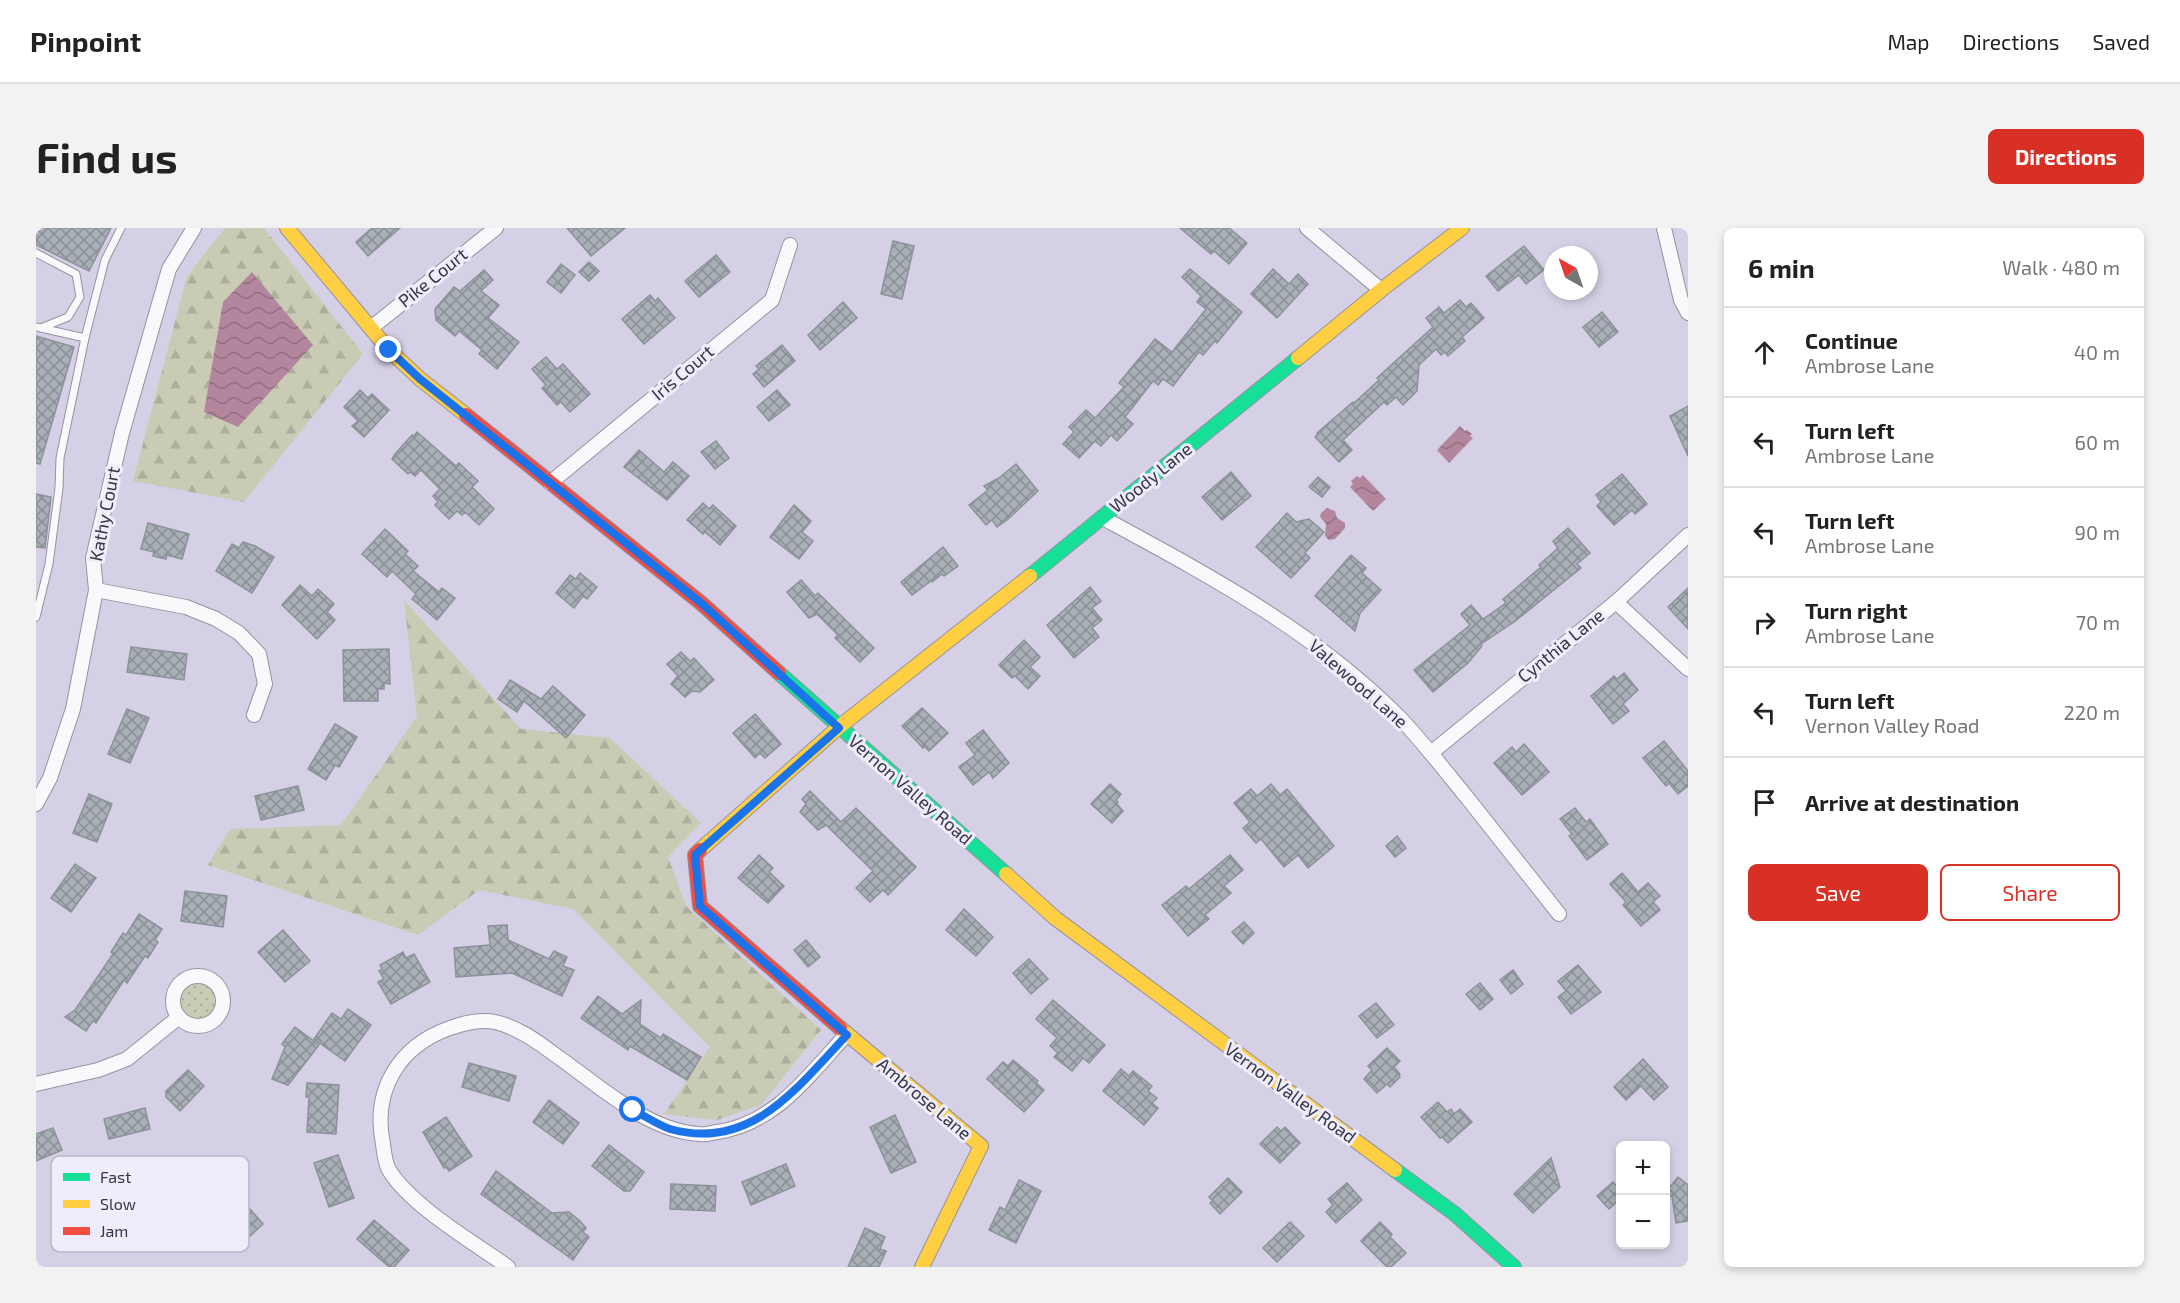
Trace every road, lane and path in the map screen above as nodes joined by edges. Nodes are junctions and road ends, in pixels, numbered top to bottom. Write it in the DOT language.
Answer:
graph roads {
  1 [pos="121,228"];
  2 [pos="194,228"];
  3 [pos="287,228"];
  4 [pos="496,228"];
  5 [pos="1306,228"];
  6 [pos="1462,228"];
  7 [pos="1664,228"];
  8 [pos="790,245"];
  9 [pos="36,253"];
  10 [pos="1381,290"];
  11 [pos="1688,313"];
  12 [pos="39,327"];
  13 [pos="371,328"];
  14 [pos="85,338"];
  15 [pos="550,483"];
  16 [pos="1102,518"];
  17 [pos="1688,535"];
  18 [pos="96,590"];
  19 [pos="1616,602"];
  20 [pos="36,617"];
  21 [pos="1688,669"];
  22 [pos="254,715"];
  23 [pos="839,728"];
  24 [pos="1431,753"];
  25 [pos="36,804"];
  26 [pos="1559,914"];
  27 [pos="179,1017"];
  28 [pos="847,1035"];
  29 [pos="36,1084"];
  30 [pos="508,1267"];
  31 [pos="922,1267"];
  32 [pos="1514,1267"];
  1 -- 14 [label="lane"];
  2 -- 18 [label="street, Kathy Court"];
  3 -- 13 [label="main road, Vernon Valley Road"];
  4 -- 13 [label="street, Pike Court"];
  5 -- 10 [label="street"];
  6 -- 10 [label="main road, Woody Lane"];
  7 -- 11 [label="street"];
  8 -- 15 [label="street, Iris Court"];
  9 -- 12 [label="lane"];
  10 -- 16 [label="main road, Woody Lane"];
  12 -- 14 [label="lane"];
  13 -- 15 [label="main road, Vernon Valley Road"];
  14 -- 20 [label="lane"];
  15 -- 23 [label="main road, Vernon Valley Road"];
  16 -- 23 [label="main road, Woody Lane"];
  16 -- 24 [label="street, Valewood Lane"];
  17 -- 19 [label="street, Cynthia Lane"];
  18 -- 22 [label="street"];
  18 -- 25 [label="street, Kathy Court"];
  19 -- 21 [label="street"];
  19 -- 24 [label="street, Cynthia Lane"];
  23 -- 28 [label="main road, Ambrose Lane"];
  23 -- 32 [label="main road, Vernon Valley Road"];
  24 -- 26 [label="street, Valewood Lane"];
  27 -- 29 [label="street"];
  28 -- 30 [label="street"];
  28 -- 31 [label="main road, Ambrose Lane"];
}
